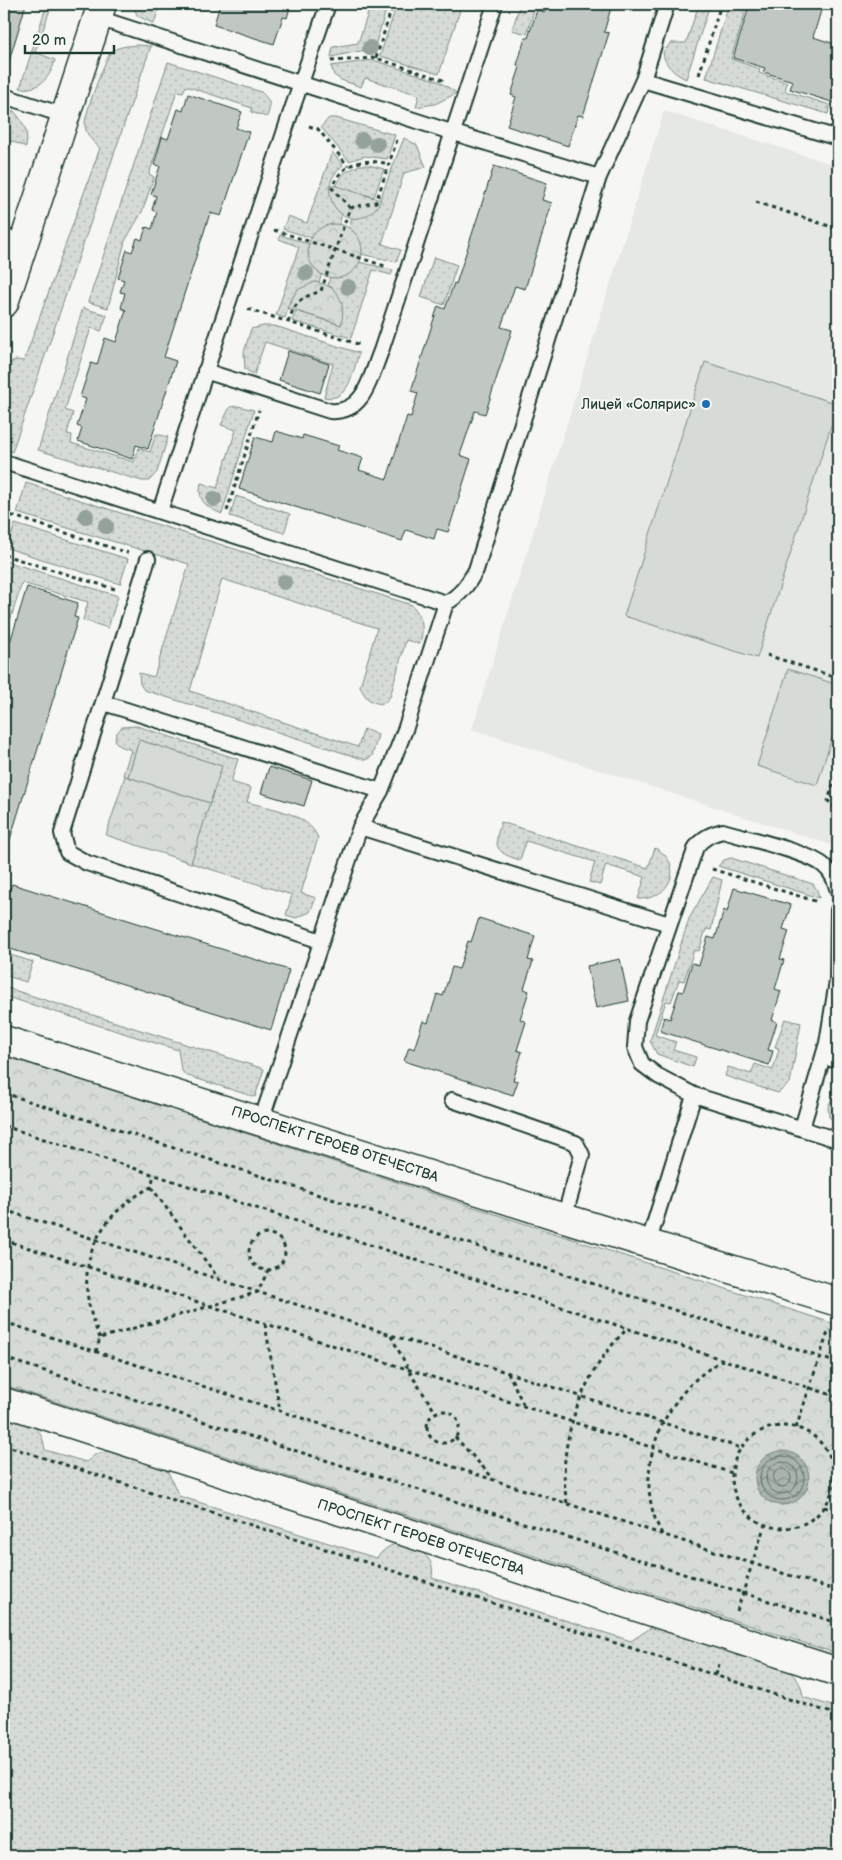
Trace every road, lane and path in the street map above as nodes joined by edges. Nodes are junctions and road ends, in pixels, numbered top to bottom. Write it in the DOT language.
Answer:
graph roads {
  1 [pos="328,4"];
  2 [pos="393,4"];
  3 [pos="495,4"];
  4 [pos="667,4"];
  5 [pos="721,4"];
  6 [pos="100,11"];
  7 [pos="376,58"];
  8 [pos="308,64"];
  9 [pos="643,80"];
  10 [pos="302,83"];
  11 [pos="468,88"];
  12 [pos="693,95"];
  13 [pos="4,96"];
  14 [pos="66,116"];
  15 [pos="405,117"];
  16 [pos="288,118"];
  17 [pos="454,133"];
  18 [pos="838,138"];
  19 [pos="389,164"];
  20 [pos="348,166"];
  21 [pos="599,177"];
  22 [pos="756,202"];
  23 [pos="350,208"];
  24 [pos="254,224"];
  25 [pos="838,229"];
  26 [pos="14,240"];
  27 [pos="335,250"];
  28 [pos="407,273"];
  29 [pos="4,303"];
  30 [pos="228,303"];
  31 [pos="288,322"];
  32 [pos="381,351"];
  33 [pos="205,371"];
  34 [pos="265,390"];
  35 [pos="4,462"];
  36 [pos="160,511"];
  37 [pos="4,513"];
  38 [pos="221,530"];
  39 [pos="4,555"];
  40 [pos="148,559"];
  41 [pos="136,596"];
  42 [pos="446,603"];
  43 [pos="767,655"];
  44 [pos="838,678"];
  45 [pos="104,703"];
  46 [pos="838,769"];
  47 [pos="381,791"];
  48 [pos="838,810"];
  49 [pos="360,827"];
  50 [pos="691,861"];
  51 [pos="838,892"];
  52 [pos="823,903"];
  53 [pos="838,910"];
  54 [pos="669,924"];
  55 [pos="321,940"];
  56 [pos="838,982"];
  57 [pos="4,1040"];
  58 [pos="824,1057"];
  59 [pos="838,1061"];
  60 [pos="4,1093"];
  61 [pos="694,1095"];
  62 [pos="452,1100"];
  63 [pos="261,1120"];
  64 [pos="4,1126"];
  65 [pos="802,1128"];
  66 [pos="838,1140"];
  67 [pos="154,1175"];
  68 [pos="151,1187"];
  69 [pos="4,1210"];
  70 [pos="564,1218"];
  71 [pos="4,1240"];
  72 [pos="96,1240"];
  73 [pos="648,1244"];
  74 [pos="88,1267"];
  75 [pos="268,1270"];
  76 [pos="220,1280"];
  77 [pos="258,1292"];
  78 [pos="838,1302"];
  79 [pos="212,1306"];
  80 [pos="4,1322"];
  81 [pos="265,1324"];
  82 [pos="627,1329"];
  83 [pos="390,1335"];
  84 [pos="100,1338"];
  85 [pos="96,1352"];
  86 [pos="820,1357"];
  87 [pos="4,1358"];
  88 [pos="723,1360"];
  89 [pos="838,1363"];
  90 [pos="409,1369"];
  91 [pos="508,1372"];
  92 [pos="810,1388"];
  93 [pos="582,1396"];
  94 [pos="838,1397"];
  95 [pos="4,1402"];
  96 [pos="525,1407"];
  97 [pos="280,1411"];
  98 [pos="436,1412"];
  99 [pos="573,1422"];
  100 [pos="662,1422"];
  101 [pos="796,1428"];
  102 [pos="455,1437"];
  103 [pos="4,1445"];
  104 [pos="654,1448"];
  105 [pos="741,1448"];
  106 [pos="732,1473"];
  107 [pos="496,1480"];
  108 [pos="836,1482"];
  109 [pos="567,1503"];
  110 [pos="824,1507"];
  111 [pos="838,1511"];
  112 [pos="765,1524"];
  113 [pos="663,1534"];
  114 [pos="752,1563"];
  115 [pos="838,1591"];
  116 [pos="743,1593"];
  117 [pos="838,1623"];
  118 [pos="728,1636"];
  119 [pos="838,1672"];
  120 [pos="716,1675"];
  121 [pos="838,1715"];
  1 -- 8 [label="lane"];
  2 -- 7 [label="path"];
  3 -- 11 [label="lane"];
  4 -- 9 [label="lane"];
  5 -- 12 [label="path"];
  6 -- 10 [label="lane"];
  6 -- 14 [label="street"];
  7 -- 8 [label="path"];
  7 -- 11 [label="path"];
  8 -- 10 [label="lane"];
  9 -- 12 [label="lane"];
  9 -- 21 [label="lane"];
  10 -- 15 [label="lane"];
  10 -- 16 [label="lane"];
  11 -- 17 [label="lane"];
  12 -- 18 [label="lane"];
  13 -- 14 [label="lane"];
  14 -- 26 [label="street"];
  15 -- 17 [label="lane"];
  15 -- 19 [label="path"];
  16 -- 20 [label="path"];
  16 -- 24 [label="lane"];
  17 -- 21 [label="lane"];
  17 -- 28 [label="lane"];
  19 -- 20 [label="path"];
  19 -- 23 [label="path"];
  20 -- 23 [label="path"];
  21 -- 42 [label="lane"];
  22 -- 25 [label="path"];
  23 -- 27 [label="path"];
  24 -- 27 [label="path"];
  24 -- 30 [label="lane"];
  26 -- 29 [label="street"];
  27 -- 28 [label="path"];
  27 -- 31 [label="path"];
  28 -- 32 [label="lane"];
  30 -- 31 [label="path"];
  30 -- 33 [label="lane"];
  31 -- 32 [label="path"];
  32 -- 34 [label="lane"];
  33 -- 34 [label="lane"];
  33 -- 36 [label="lane"];
  34 -- 38 [label="path"];
  35 -- 36 [label="lane"];
  36 -- 38 [label="lane"];
  37 -- 40 [label="path"];
  38 -- 42 [label="lane"];
  39 -- 41 [label="path"];
  40 -- 41 [label="lane"];
  41 -- 45 [label="lane"];
  42 -- 47 [label="lane"];
  43 -- 44 [label="path"];
  45 -- 47 [label="lane"];
  45 -- 55 [label="lane"];
  46 -- 48 [label="path"];
  47 -- 49 [label="lane"];
  49 -- 54 [label="lane"];
  49 -- 55 [label="lane"];
  50 -- 51 [label="lane"];
  50 -- 52 [label="path"];
  50 -- 54 [label="lane"];
  53 -- 56 [label="lane"];
  54 -- 61 [label="lane"];
  55 -- 63 [label="lane"];
  56 -- 58 [label="lane"];
  57 -- 63 [label="street, ПРОСПЕКТ ГЕРОЕВ ОТЕЧЕСТВА"];
  58 -- 59 [label="lane"];
  58 -- 65 [label="lane"];
  60 -- 86 [label="path"];
  61 -- 65 [label="lane"];
  61 -- 73 [label="lane"];
  62 -- 70 [label="lane"];
  63 -- 70 [label="street, ПРОСПЕКТ ГЕРОЕВ ОТЕЧЕСТВА"];
  64 -- 67 [label="path"];
  65 -- 66 [label="lane"];
  67 -- 68 [label="path"];
  67 -- 82 [label="path"];
  68 -- 72 [label="path"];
  68 -- 76 [label="path"];
  69 -- 72 [label="path"];
  70 -- 73 [label="street, ПРОСПЕКТ ГЕРОЕВ ОТЕЧЕСТВА"];
  71 -- 74 [label="path"];
  72 -- 74 [label="path"];
  72 -- 76 [label="path"];
  73 -- 78 [label="street, ПРОСПЕКТ ГЕРОЕВ ОТЕЧЕСТВА"];
  74 -- 79 [label="path"];
  74 -- 84 [label="path"];
  75 -- 75 [label="path"];
  75 -- 77 [label="path"];
  76 -- 77 [label="path"];
  77 -- 79 [label="path"];
  77 -- 83 [label="path"];
  78 -- 86 [label="path"];
  79 -- 81 [label="path"];
  79 -- 84 [label="path"];
  80 -- 85 [label="path"];
  81 -- 90 [label="path"];
  81 -- 97 [label="path"];
  82 -- 88 [label="path"];
  82 -- 93 [label="path"];
  83 -- 90 [label="path"];
  83 -- 91 [label="path"];
  84 -- 85 [label="path"];
  85 -- 97 [label="path"];
  86 -- 89 [label="path"];
  86 -- 92 [label="path"];
  87 -- 116 [label="path"];
  88 -- 92 [label="path"];
  88 -- 100 [label="path"];
  90 -- 96 [label="path"];
  90 -- 98 [label="path"];
  91 -- 93 [label="path"];
  91 -- 96 [label="path"];
  92 -- 94 [label="path"];
  92 -- 101 [label="path"];
  93 -- 99 [label="path"];
  93 -- 100 [label="path"];
  95 -- 118 [label="street, ПРОСПЕКТ ГЕРОЕВ ОТЕЧЕСТВА"];
  96 -- 99 [label="path"];
  97 -- 107 [label="path"];
  98 -- 102 [label="path"];
  98 -- 102 [label="path"];
  99 -- 104 [label="path"];
  99 -- 109 [label="path"];
  100 -- 104 [label="path"];
  100 -- 105 [label="path"];
  101 -- 105 [label="path"];
  101 -- 108 [label="path"];
  102 -- 107 [label="path"];
  103 -- 120 [label="path"];
  104 -- 106 [label="path"];
  104 -- 113 [label="path"];
  105 -- 106 [label="path"];
  106 -- 112 [label="path"];
  107 -- 109 [label="path"];
  108 -- 110 [label="path"];
  109 -- 113 [label="path"];
  110 -- 111 [label="path"];
  110 -- 112 [label="path"];
  112 -- 114 [label="path"];
  113 -- 114 [label="path"];
  114 -- 115 [label="path"];
  114 -- 116 [label="path"];
  116 -- 117 [label="path"];
  116 -- 118 [label="path"];
  118 -- 119 [label="street, ПРОСПЕКТ ГЕРОЕВ ОТЕЧЕСТВА"];
  118 -- 120 [label="path"];
  120 -- 121 [label="path"];
}
